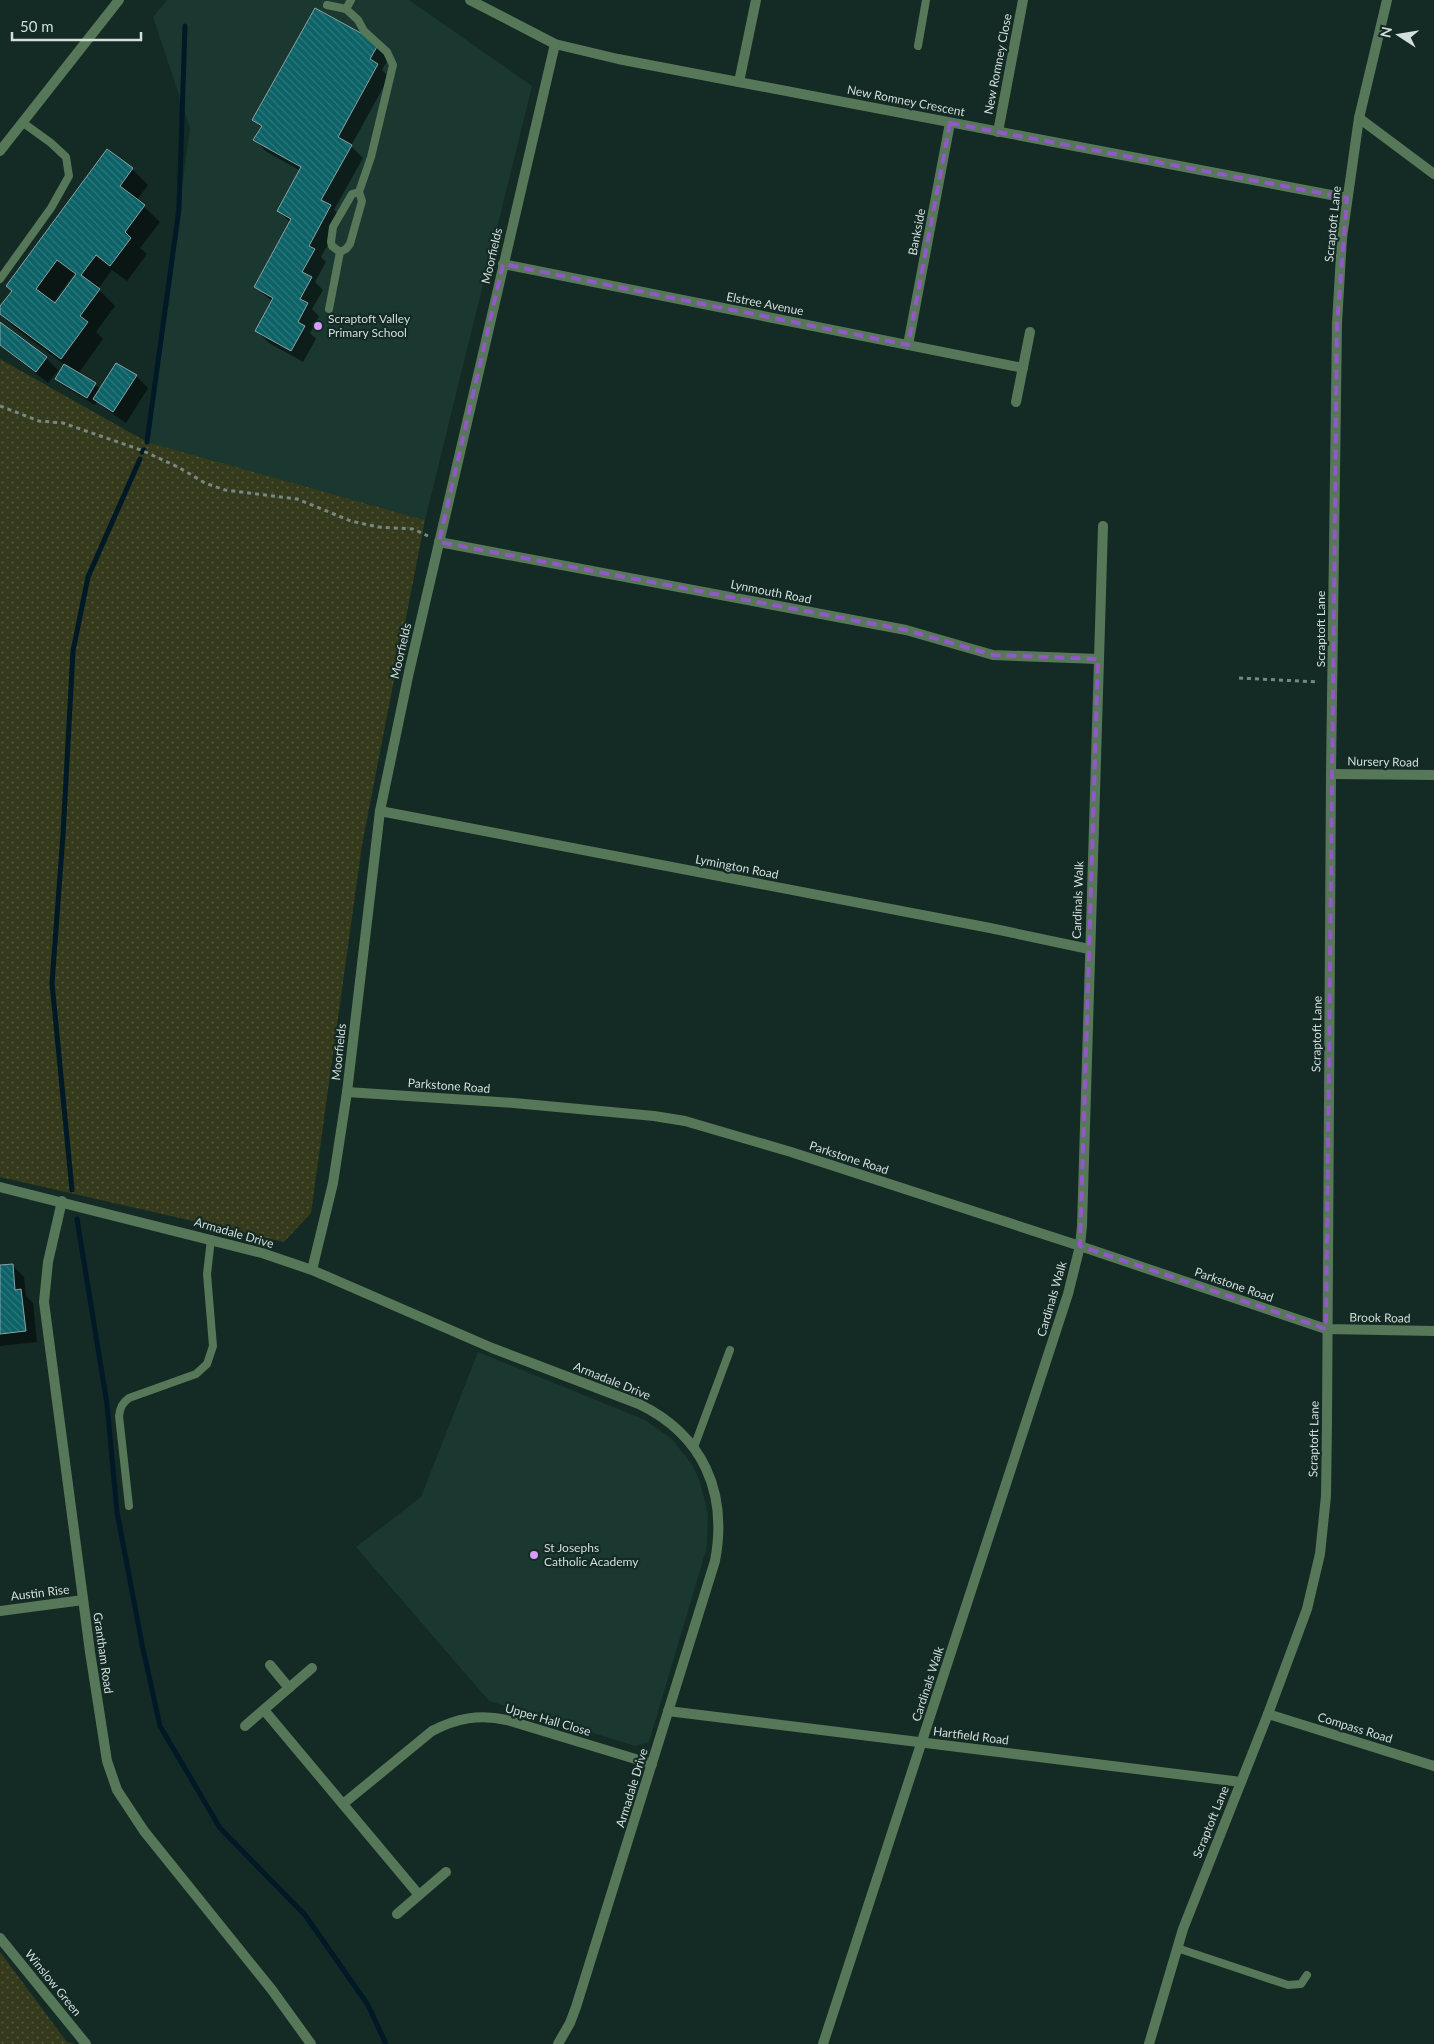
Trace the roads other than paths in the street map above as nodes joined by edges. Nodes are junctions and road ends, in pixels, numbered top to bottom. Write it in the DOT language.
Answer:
graph roads {
  1 [pos="119,0"];
  2 [pos="351,0"];
  3 [pos="470,0"];
  4 [pos="756,0"];
  5 [pos="926,0"];
  6 [pos="1023,0"];
  7 [pos="1387,0"];
  8 [pos="327,5"];
  9 [pos="346,9"];
  10 [pos="555,44"];
  11 [pos="918,46"];
  12 [pos="739,82"];
  13 [pos="1358,118"];
  14 [pos="22,122"];
  15 [pos="950,123"];
  16 [pos="998,132"];
  17 [pos="0,151"];
  18 [pos="1434,174"];
  19 [pos="359,192"];
  20 [pos="1347,198"];
  21 [pos="340,252"];
  22 [pos="503,264"];
  23 [pos="0,279"];
  24 [pos="329,309"];
  25 [pos="1030,332"];
  26 [pos="908,345"];
  27 [pos="1023,368"];
  28 [pos="1016,402"];
  29 [pos="1103,526"];
  30 [pos="439,542"];
  31 [pos="1098,659"];
  32 [pos="1331,774"];
  33 [pos="1434,775"];
  34 [pos="380,811"];
  35 [pos="1089,950"];
  36 [pos="347,1092"];
  37 [pos="0,1187"];
  38 [pos="62,1201"];
  39 [pos="211,1239"];
  40 [pos="1080,1246"];
  41 [pos="312,1270"];
  42 [pos="1326,1329"];
  43 [pos="1434,1331"];
  44 [pos="730,1350"];
  45 [pos="694,1447"];
  46 [pos="129,1506"];
  47 [pos="83,1600"];
  48 [pos="0,1611"];
  49 [pos="270,1665"];
  50 [pos="312,1668"];
  51 [pos="289,1688"];
  52 [pos="264,1710"];
  53 [pos="668,1711"];
  54 [pos="1268,1714"];
  55 [pos="245,1726"];
  56 [pos="922,1742"];
  57 [pos="652,1764"];
  58 [pos="1434,1766"];
  59 [pos="1241,1782"];
  60 [pos="343,1804"];
  61 [pos="446,1872"];
  62 [pos="419,1895"];
  63 [pos="397,1914"];
  64 [pos="0,1938"];
  65 [pos="1177,1948"];
  66 [pos="1307,1975"];
  67 [pos="86,2044"];
  68 [pos="311,2044"];
  69 [pos="558,2044"];
  70 [pos="823,2044"];
  71 [pos="1149,2044"];
  1 -- 14 [label="street"];
  2 -- 9 [label="lane"];
  3 -- 10 [label="street, New Romney Crescent"];
  4 -- 12 [label="street"];
  5 -- 11 [label="lane"];
  6 -- 16 [label="street, New Romney Close"];
  7 -- 13 [label="street, Scraptoft Lane"];
  8 -- 9 [label="lane"];
  9 -- 19 [label="lane"];
  10 -- 12 [label="street, New Romney Crescent"];
  10 -- 22 [label="street, Moorfields"];
  12 -- 15 [label="street, New Romney Crescent"];
  13 -- 18 [label="street"];
  13 -- 20 [label="street, Scraptoft Lane"];
  14 -- 17 [label="street"];
  14 -- 23 [label="lane"];
  15 -- 16 [label="street, New Romney Crescent"];
  15 -- 26 [label="street, Bankside"];
  16 -- 20 [label="street, New Romney Crescent"];
  19 -- 21 [label="lane"];
  19 -- 21 [label="lane"];
  20 -- 32 [label="street, Scraptoft Lane"];
  21 -- 24 [label="lane"];
  22 -- 26 [label="street, Elstree Avenue"];
  22 -- 30 [label="street, Moorfields"];
  25 -- 27 [label="street"];
  26 -- 27 [label="street, Elstree Avenue"];
  27 -- 28 [label="street"];
  29 -- 31 [label="street, Cardinals Walk"];
  30 -- 31 [label="street, Lynmouth Road"];
  30 -- 34 [label="street, Moorfields"];
  31 -- 35 [label="street, Cardinals Walk"];
  32 -- 33 [label="street, Nursery Road"];
  32 -- 42 [label="street, Scraptoft Lane"];
  34 -- 35 [label="street, Lymington Road"];
  34 -- 36 [label="street, Moorfields"];
  35 -- 40 [label="street, Cardinals Walk"];
  36 -- 40 [label="street, Parkstone Road"];
  36 -- 41 [label="street, Moorfields"];
  37 -- 38 [label="street, Armadale Drive"];
  38 -- 39 [label="street, Armadale Drive"];
  38 -- 47 [label="street, Grantham Road"];
  39 -- 41 [label="street, Armadale Drive"];
  39 -- 46 [label="lane"];
  40 -- 42 [label="street, Parkstone Road"];
  40 -- 56 [label="street, Cardinals Walk"];
  41 -- 45 [label="street, Armadale Drive"];
  42 -- 43 [label="street, Brook Road"];
  42 -- 54 [label="street, Scraptoft Lane"];
  44 -- 45 [label="lane"];
  45 -- 53 [label="street, Armadale Drive"];
  47 -- 48 [label="street, Austin Rise"];
  47 -- 68 [label="street, Grantham Road"];
  49 -- 51 [label="street"];
  50 -- 51 [label="street"];
  51 -- 52 [label="street"];
  52 -- 55 [label="street"];
  52 -- 60 [label="street"];
  53 -- 56 [label="street, Hartfield Road"];
  53 -- 57 [label="street, Armadale Drive"];
  54 -- 58 [label="street, Compass Road"];
  54 -- 59 [label="street, Scraptoft Lane"];
  56 -- 59 [label="street, Hartfield Road"];
  56 -- 70 [label="street, Cardinals Walk"];
  57 -- 60 [label="street, Upper Hall Close"];
  57 -- 69 [label="street, Armadale Drive"];
  59 -- 65 [label="street, Scraptoft Lane"];
  60 -- 62 [label="street"];
  61 -- 62 [label="street"];
  62 -- 63 [label="street"];
  64 -- 67 [label="street, Winslow Green"];
  65 -- 66 [label="lane"];
  65 -- 71 [label="street, Scraptoft Lane"];
}
